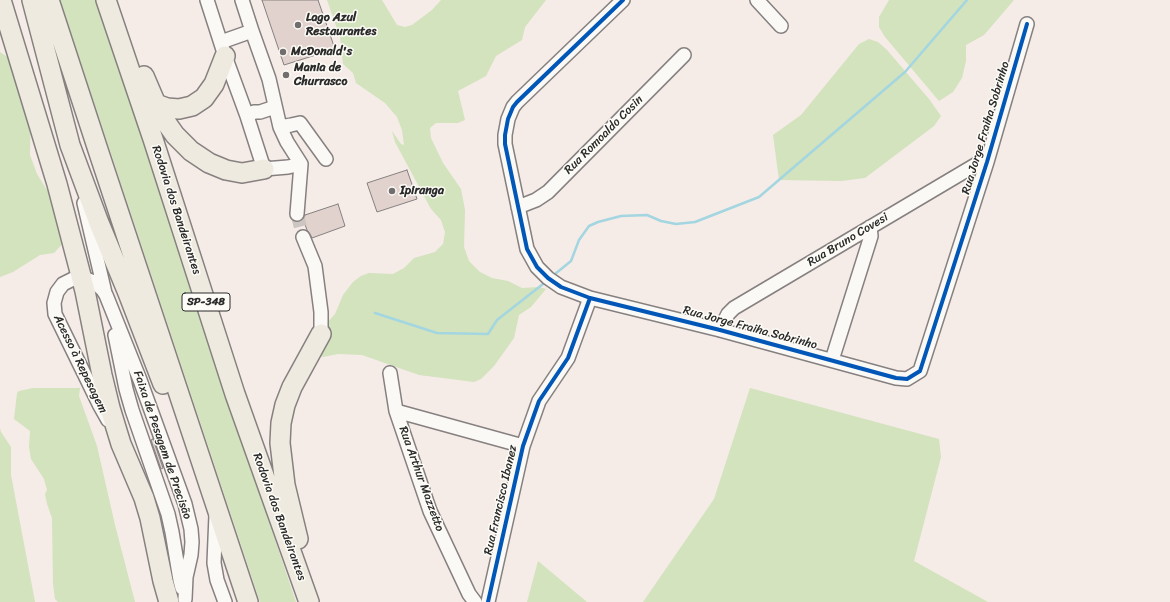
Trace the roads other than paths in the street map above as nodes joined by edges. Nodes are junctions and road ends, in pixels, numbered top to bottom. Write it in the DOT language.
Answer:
graph roads {
  1 [pos="1,0"];
  2 [pos="32,0"];
  3 [pos="49,0"];
  4 [pos="106,0"];
  5 [pos="207,0"];
  6 [pos="242,0"];
  7 [pos="623,0"];
  8 [pos="757,0"];
  9 [pos="1027,24"];
  10 [pos="781,26"];
  11 [pos="252,31"];
  12 [pos="223,49"];
  13 [pos="684,55"];
  14 [pos="156,104"];
  15 [pos="275,107"];
  16 [pos="247,116"];
  17 [pos="280,127"];
  18 [pos="70,145"];
  19 [pos="326,159"];
  20 [pos="986,162"];
  21 [pos="301,164"];
  22 [pos="264,169"];
  23 [pos="518,207"];
  24 [pos="297,214"];
  25 [pos="870,227"];
  26 [pos="303,237"];
  27 [pos="82,278"];
  28 [pos="106,295"];
  29 [pos="590,298"];
  30 [pos="720,330"];
  31 [pos="321,334"];
  32 [pos="832,360"];
  33 [pos="390,374"];
  34 [pos="396,411"];
  35 [pos="121,444"];
  36 [pos="523,446"];
  37 [pos="216,505"];
  38 [pos="180,601"];
  39 [pos="224,602"];
  40 [pos="248,602"];
  41 [pos="310,602"];
  42 [pos="314,602"];
  43 [pos="475,602"];
  44 [pos="488,602"];
  1 -- 27 [label="highway"];
  2 -- 18 [label="highway"];
  3 -- 37 [label="highway"];
  4 -- 14 [label="highway"];
  4 -- 41 [label="highway, Rodovia dos Bandeirantes / SP-348"];
  5 -- 12 [label="street"];
  6 -- 11 [label="street"];
  7 -- 23 [label="street, Rua Jorge Fraiha Sobrinho"];
  8 -- 10 [label="street"];
  9 -- 20 [label="street, Rua Jorge Fraiha Sobrinho"];
  11 -- 12 [label="street"];
  11 -- 15 [label="street"];
  12 -- 14 [label="highway"];
  12 -- 16 [label="street"];
  13 -- 23 [label="street, Rua Romoaldo Cosin"];
  14 -- 22 [label="highway"];
  15 -- 16 [label="street"];
  15 -- 17 [label="street"];
  16 -- 22 [label="street"];
  17 -- 19 [label="street"];
  17 -- 21 [label="street"];
  18 -- 28 [label="street, Faixa de Pesagem de Precisão"];
  18 -- 37 [label="highway"];
  20 -- 25 [label="street, Rua Bruno Covesi"];
  20 -- 32 [label="street, Rua Jorge Fraiha Sobrinho"];
  21 -- 22 [label="street"];
  21 -- 24 [label="street"];
  23 -- 29 [label="street, Rua Jorge Fraiha Sobrinho"];
  25 -- 30 [label="street, Rua Bruno Covesi"];
  25 -- 32 [label="street"];
  26 -- 31 [label="street"];
  27 -- 28 [label="street"];
  27 -- 35 [label="highway"];
  27 -- 35 [label="street, Acesso à Repesagem"];
  28 -- 38 [label="street, Faixa de Pesagem de Precisão"];
  28 -- 38 [label="street, Faixa de Pesagem de Precisão"];
  29 -- 30 [label="street, Rua Jorge Fraiha Sobrinho"];
  29 -- 36 [label="street, Rua Francisco Ibanez"];
  30 -- 32 [label="street, Rua Jorge Fraiha Sobrinho"];
  31 -- 42 [label="highway"];
  33 -- 34 [label="street, Rua Arthur Mazzetto"];
  34 -- 36 [label="street"];
  34 -- 43 [label="street, Rua Arthur Mazzetto"];
  35 -- 38 [label="highway"];
  36 -- 44 [label="street, Rua Francisco Ibanez"];
  37 -- 39 [label="street"];
  37 -- 40 [label="highway"];
}
